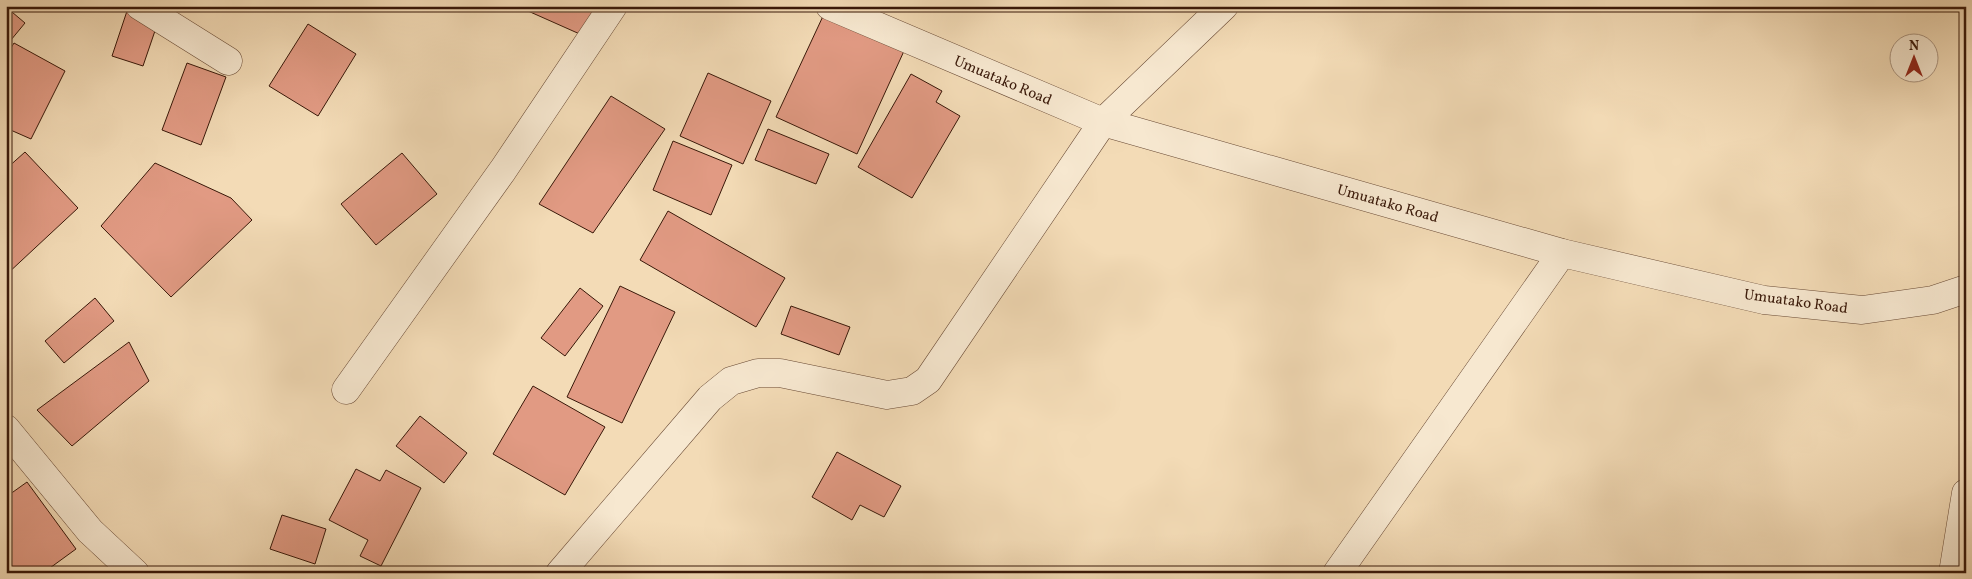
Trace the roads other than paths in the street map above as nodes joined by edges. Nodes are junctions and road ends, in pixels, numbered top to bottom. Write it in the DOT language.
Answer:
graph roads {
  1 [pos="140,6"];
  2 [pos="613,6"];
  3 [pos="830,6"];
  4 [pos="1224,6"];
  5 [pos="228,61"];
  6 [pos="1103,122"];
  7 [pos="1562,253"];
  8 [pos="1966,289"];
  9 [pos="346,390"];
  10 [pos="6,429"];
  11 [pos="1966,493"];
  12 [pos="135,573"];
  13 [pos="560,573"];
  14 [pos="1337,573"];
  15 [pos="1953,573"];
  1 -- 5 [label="street"];
  2 -- 9 [label="street"];
  3 -- 6 [label="street, Umuatako Road"];
  4 -- 6 [label="street"];
  6 -- 7 [label="street, Umuatako Road"];
  6 -- 13 [label="street"];
  7 -- 8 [label="street, Umuatako Road"];
  7 -- 14 [label="street"];
  10 -- 12 [label="street"];
  11 -- 15 [label="street"];
}
